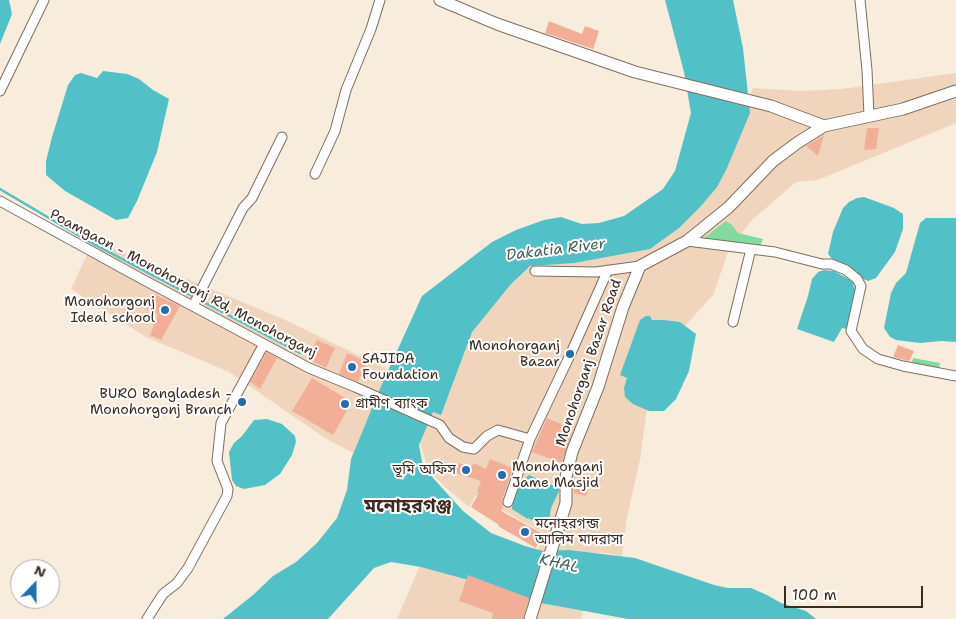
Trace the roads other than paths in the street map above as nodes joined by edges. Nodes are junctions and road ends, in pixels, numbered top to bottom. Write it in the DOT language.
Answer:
graph roads {
  1 [pos="44,0"];
  2 [pos="380,0"];
  3 [pos="440,0"];
  4 [pos="860,0"];
  5 [pos="0,91"];
  6 [pos="956,91"];
  7 [pos="869,116"];
  8 [pos="824,126"];
  9 [pos="282,137"];
  10 [pos="315,174"];
  11 [pos="0,200"];
  12 [pos="687,241"];
  13 [pos="751,250"];
  14 [pos="640,266"];
  15 [pos="608,270"];
  16 [pos="535,271"];
  17 [pos="194,304"];
  18 [pos="733,322"];
  19 [pos="264,344"];
  20 [pos="956,376"];
  21 [pos="530,438"];
  22 [pos="508,502"];
  23 [pos="148,619"];
  24 [pos="530,619"];
  1 -- 5 [label="street"];
  2 -- 10 [label="street"];
  3 -- 8 [label="street"];
  4 -- 7 [label="street"];
  6 -- 7 [label="street"];
  7 -- 8 [label="street"];
  8 -- 12 [label="street"];
  9 -- 17 [label="street"];
  11 -- 17 [label="street, Poamgaon - Monohorgonj Rd, Monohorganj"];
  12 -- 13 [label="street"];
  12 -- 14 [label="street"];
  13 -- 18 [label="street"];
  13 -- 20 [label="street"];
  14 -- 15 [label="street"];
  14 -- 24 [label="street, Monohorganj Bazar Road"];
  15 -- 16 [label="street"];
  15 -- 21 [label="street"];
  17 -- 19 [label="street, Poamgaon - Monohorgonj Rd, Monohorganj"];
  19 -- 21 [label="street, Poamgaon - Monohorgonj Rd, Monohorganj"];
  19 -- 23 [label="street"];
  21 -- 22 [label="street"];
}
